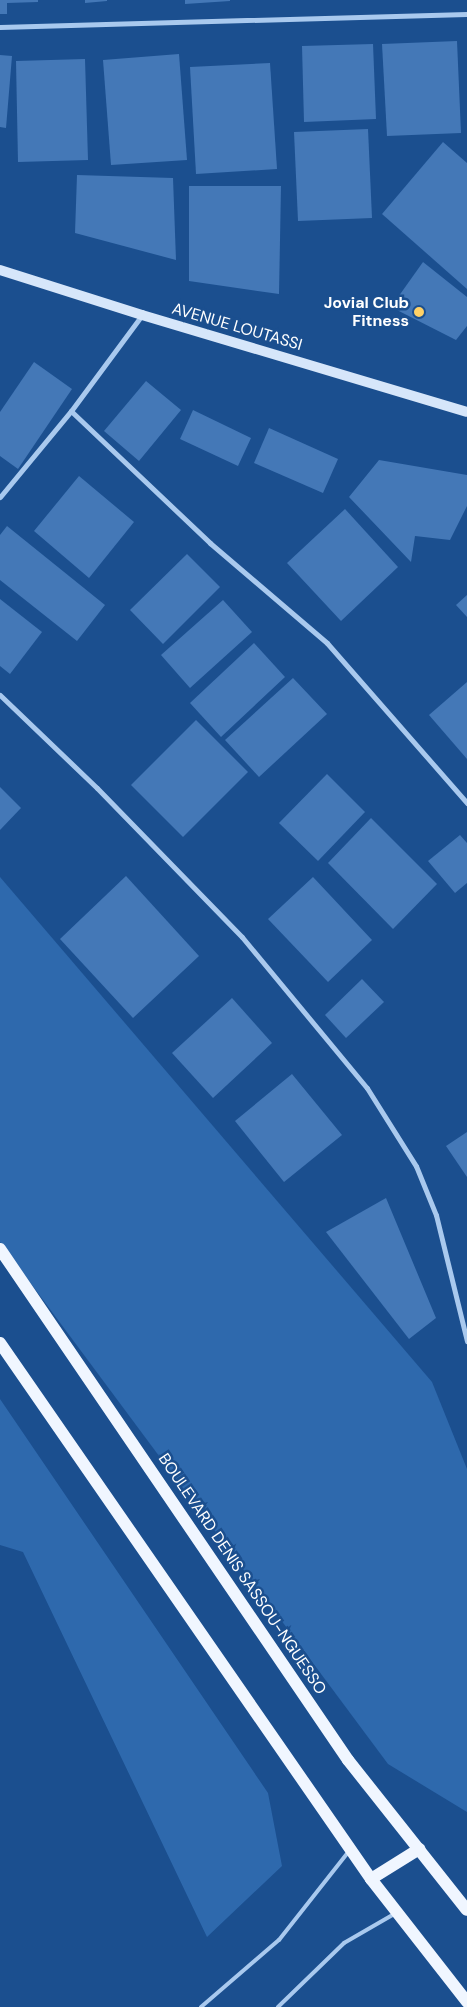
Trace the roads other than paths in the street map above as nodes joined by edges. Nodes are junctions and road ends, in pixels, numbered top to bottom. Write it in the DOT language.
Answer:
graph roads {
  1 [pos="467,14"];
  2 [pos="0,27"];
  3 [pos="0,270"];
  4 [pos="142,315"];
  5 [pos="71,411"];
  6 [pos="467,412"];
  7 [pos="0,497"];
  8 [pos="0,695"];
  9 [pos="467,803"];
  10 [pos="0,1249"];
  11 [pos="467,1341"];
  12 [pos="0,1344"];
  13 [pos="420,1849"];
  14 [pos="350,1850"];
  15 [pos="371,1879"];
  16 [pos="467,1910"];
  17 [pos="396,1912"];
  18 [pos="467,2002"];
  19 [pos="201,2007"];
  20 [pos="278,2007"];
  1 -- 2 [label="street"];
  3 -- 4 [label="main road, AVENUE LOUTASSI"];
  4 -- 5 [label="street"];
  4 -- 6 [label="main road, AVENUE LOUTASSI"];
  5 -- 7 [label="street"];
  5 -- 9 [label="street"];
  8 -- 11 [label="street"];
  10 -- 13 [label="main road, BOULEVARD DENIS SASSOU-NGUESSO"];
  12 -- 14 [label="main road"];
  13 -- 15 [label="main road"];
  13 -- 16 [label="main road, BOULEVARD DENIS SASSOU-NGUESSO"];
  14 -- 15 [label="main road"];
  14 -- 19 [label="lane"];
  15 -- 17 [label="main road"];
  17 -- 18 [label="main road"];
  17 -- 20 [label="lane"];
}
